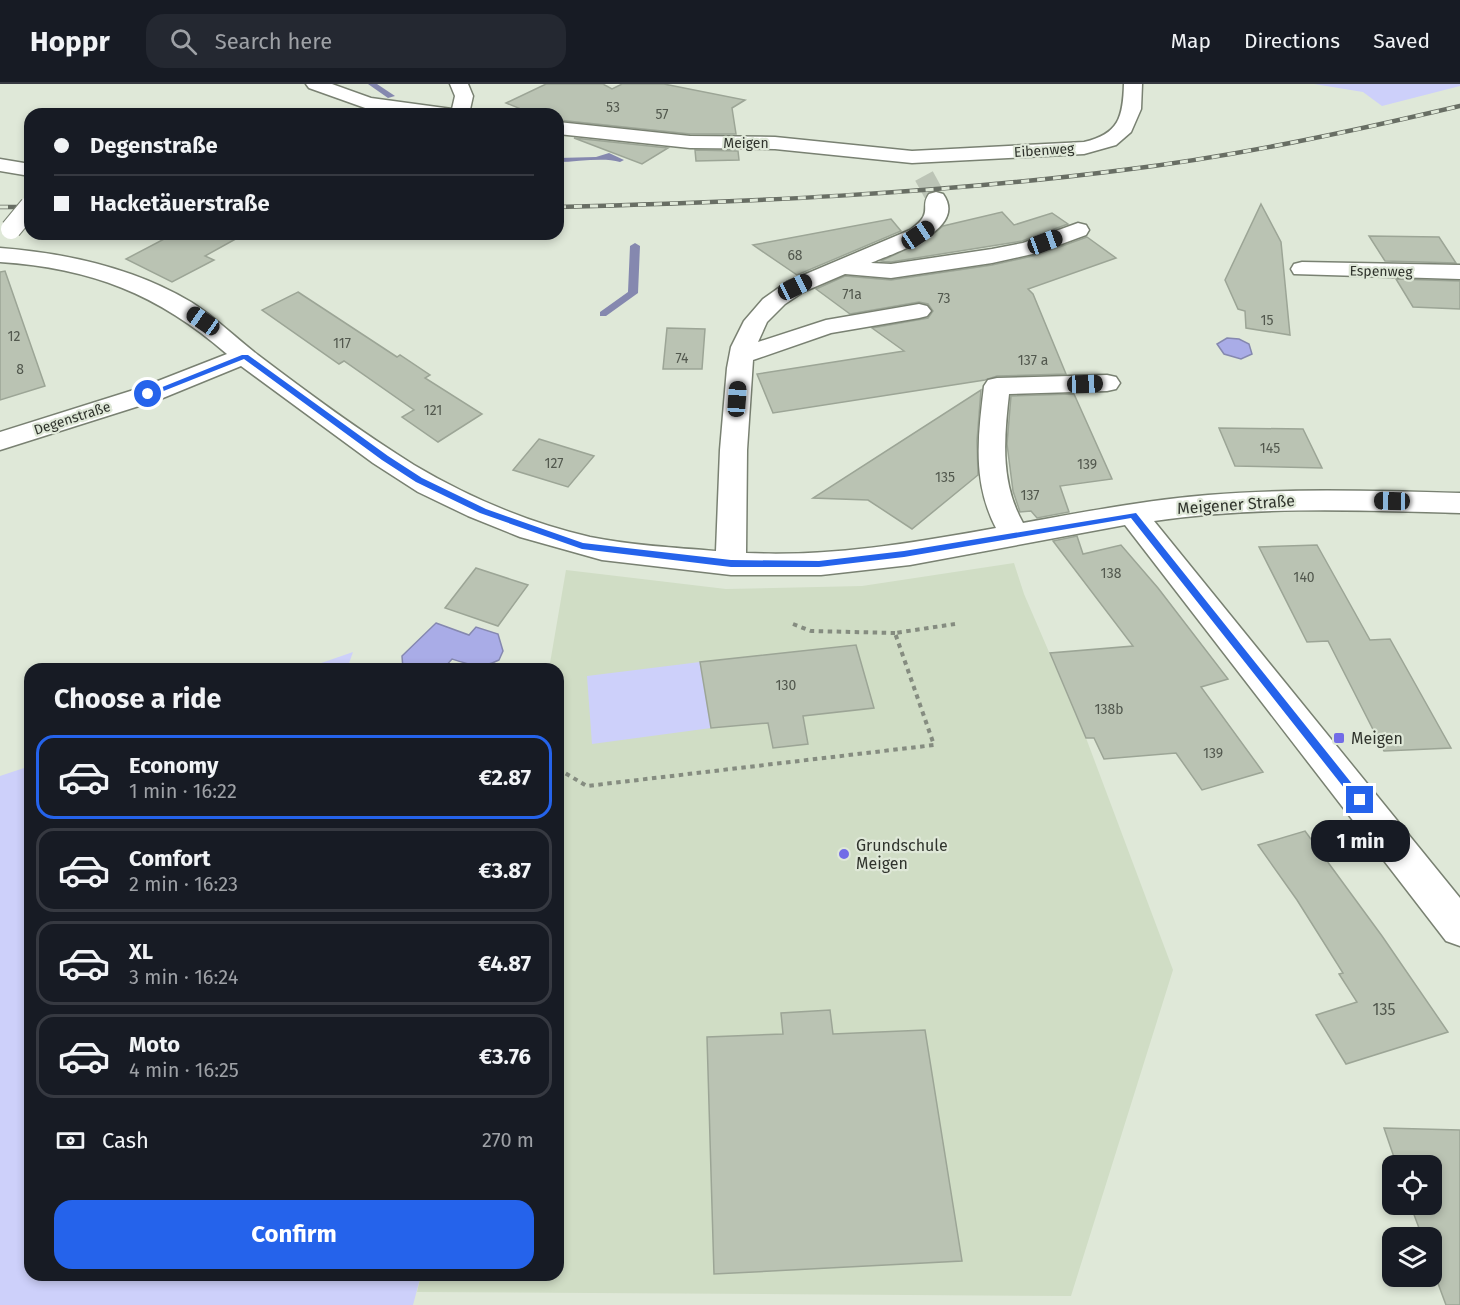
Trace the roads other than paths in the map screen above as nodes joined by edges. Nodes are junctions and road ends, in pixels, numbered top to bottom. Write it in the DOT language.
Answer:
graph roads {
  1 [pos="315,84"];
  2 [pos="459,84"];
  3 [pos="1133,84"];
  4 [pos="404,108"];
  5 [pos="461,108"];
  6 [pos="564,129"];
  7 [pos="912,157"];
  8 [pos="0,165"];
  9 [pos="24,169"];
  10 [pos="924,176"];
  11 [pos="936,198"];
  12 [pos="24,214"];
  13 [pos="1078,230"];
  14 [pos="6,236"];
  15 [pos="0,255"];
  16 [pos="839,268"];
  17 [pos="1302,269"];
  18 [pos="1460,272"];
  19 [pos="919,311"];
  20 [pos="742,355"];
  21 [pos="245,356"];
  22 [pos="1107,383"];
  23 [pos="0,441"];
  24 [pos="1460,503"];
  25 [pos="1133,515"];
  26 [pos="1014,536"];
  27 [pos="731,564"];
  28 [pos="1460,928"];
  1 -- 4 [label="street"];
  2 -- 5 [label="street"];
  3 -- 7 [label="street, Eibenweg"];
  6 -- 7 [label="street, Meigen"];
  7 -- 10 [label="street"];
  8 -- 9 [label="street"];
  11 -- 16 [label="street"];
  12 -- 14 [label="street, bridge"];
  13 -- 16 [label="street"];
  15 -- 21 [label="street, Meigener Straße"];
  16 -- 20 [label="street"];
  17 -- 18 [label="street, Espenweg"];
  19 -- 20 [label="street"];
  20 -- 27 [label="street"];
  21 -- 23 [label="street, Degenstraße"];
  21 -- 27 [label="street, Meigener Straße"];
  22 -- 26 [label="street"];
  24 -- 25 [label="street, Meigener Straße"];
  25 -- 26 [label="street, Meigener Straße"];
  25 -- 28 [label="street"];
  26 -- 27 [label="street, Meigener Straße"];
}
